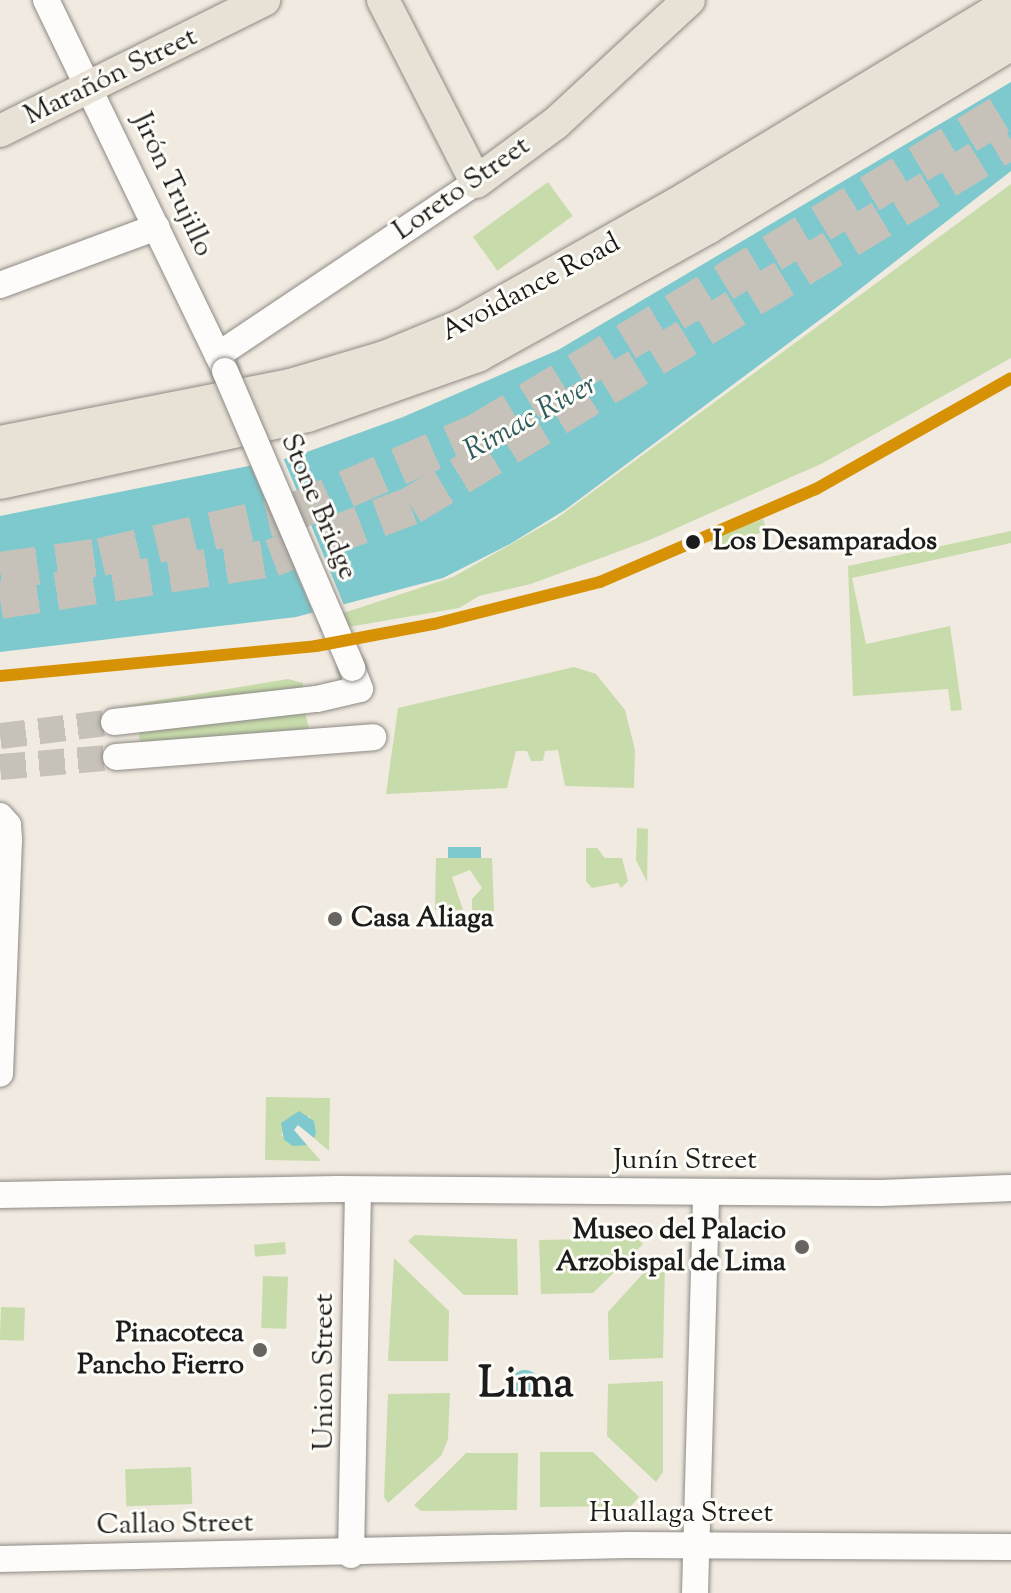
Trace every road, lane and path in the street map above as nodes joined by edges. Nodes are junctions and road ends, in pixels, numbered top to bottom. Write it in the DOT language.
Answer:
graph roads {
  1 [pos="46,0"];
  2 [pos="264,0"];
  3 [pos="383,0"];
  4 [pos="686,1"];
  5 [pos="1011,5"];
  6 [pos="1011,41"];
  7 [pos="91,87"];
  8 [pos="0,131"];
  9 [pos="476,182"];
  10 [pos="157,227"];
  11 [pos="0,285"];
  12 [pos="221,363"];
  13 [pos="0,445"];
  14 [pos="0,480"];
  15 [pos="114,722"];
  16 [pos="373,737"];
  17 [pos="116,757"];
  18 [pos="4,820"];
  19 [pos="0,1074"];
  20 [pos="1011,1188"];
  21 [pos="358,1190"];
  22 [pos="706,1192"];
  23 [pos="0,1195"];
  24 [pos="696,1545"];
  25 [pos="1011,1547"];
  26 [pos="351,1555"];
  27 [pos="0,1559"];
  28 [pos="695,1593"];
  1 -- 7 [label="street, Jirón Trujillo"];
  2 -- 7 [label="main road, Marañón Street"];
  3 -- 9 [label="main road"];
  4 -- 9 [label="main road, Loreto Street"];
  5 -- 13 [label="highway, Avoidance Road"];
  6 -- 14 [label="highway, Avoidance Road"];
  7 -- 8 [label="main road, Marañón Street"];
  7 -- 10 [label="street, Jirón Trujillo"];
  9 -- 12 [label="street, Loreto Street"];
  10 -- 11 [label="street"];
  10 -- 12 [label="street, Jirón Trujillo"];
  12 -- 15 [label="street, Stone Bridge, bridge"];
  16 -- 17 [label="street"];
  18 -- 19 [label="street"];
  20 -- 22 [label="street, Junín Street"];
  21 -- 22 [label="street, Junín Street"];
  21 -- 23 [label="street, Junín Street"];
  21 -- 26 [label="street, Union Street"];
  22 -- 24 [label="street"];
  24 -- 25 [label="street, Huallaga Street"];
  24 -- 26 [label="street, Huallaga Street"];
  24 -- 28 [label="street"];
  26 -- 27 [label="street, Callao Street"];
}
